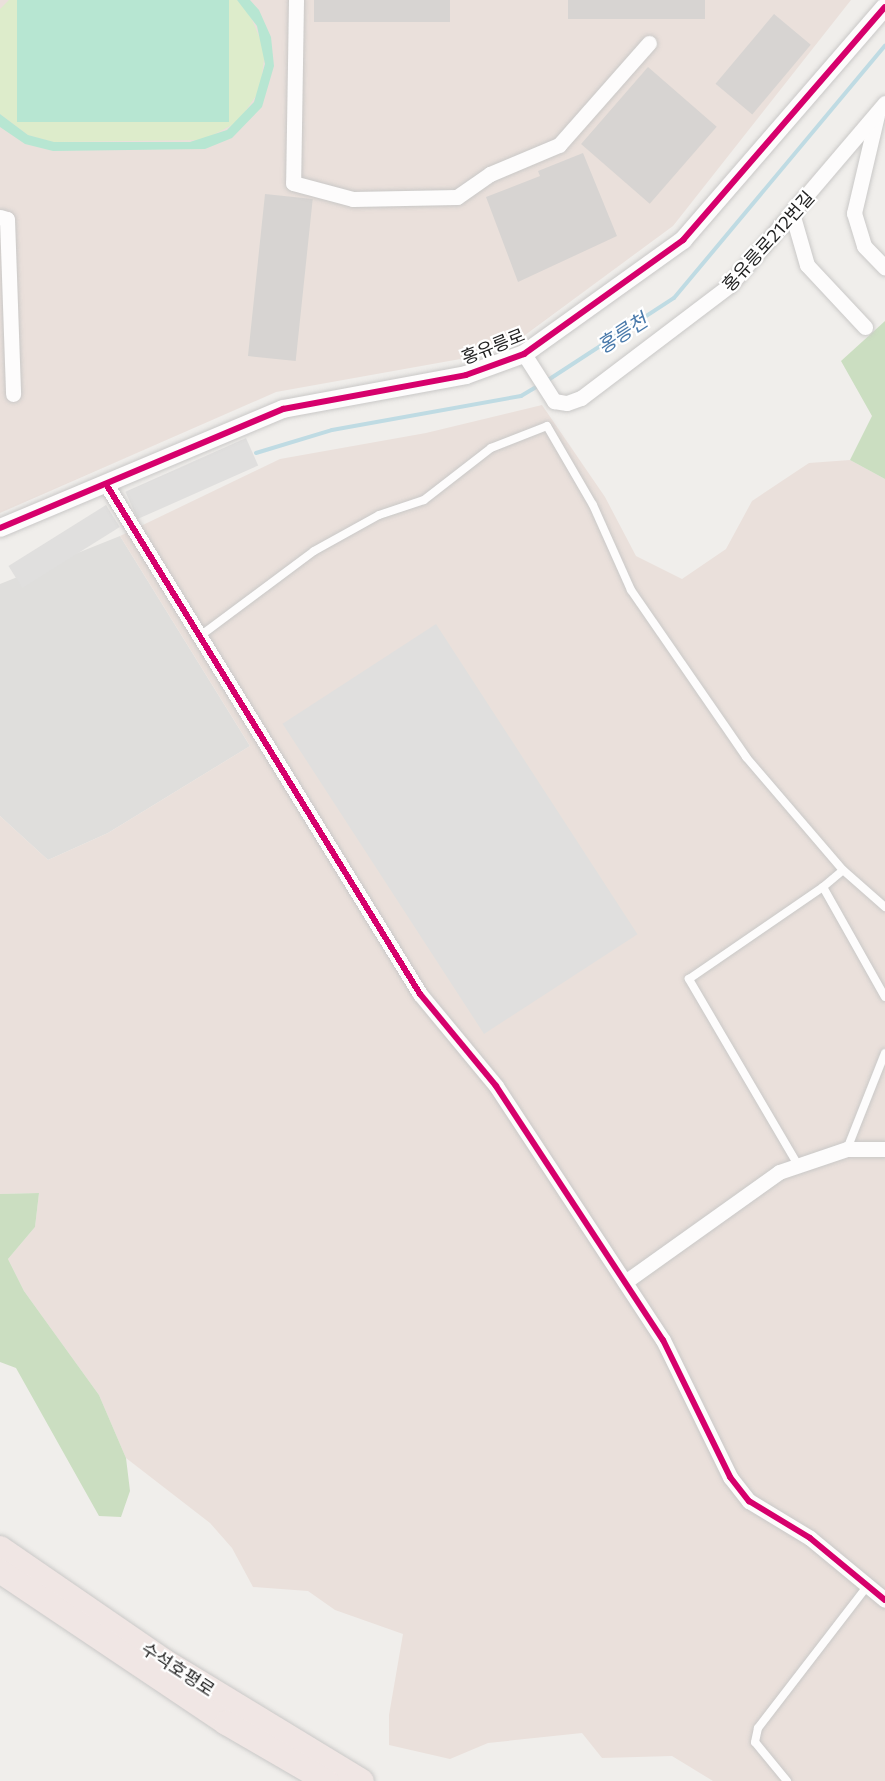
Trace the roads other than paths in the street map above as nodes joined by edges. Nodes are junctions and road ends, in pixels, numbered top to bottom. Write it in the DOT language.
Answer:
graph roads {
  1 [pos="296,0"];
  2 [pos="885,7"];
  3 [pos="649,43"];
  4 [pos="881,107"];
  5 [pos="792,213"];
  6 [pos="0,217"];
  7 [pos="885,268"];
  8 [pos="865,327"];
  9 [pos="524,354"];
  10 [pos="13,394"];
  11 [pos="109,490"];
  12 [pos="0,528"];
  13 [pos="200,636"];
  14 [pos="843,870"];
  15 [pos="823,887"];
  16 [pos="885,908"];
  17 [pos="885,997"];
  18 [pos="885,1053"];
  19 [pos="847,1149"];
  20 [pos="885,1149"];
  21 [pos="798,1165"];
  22 [pos="625,1282"];
  23 [pos="0,1548"];
  24 [pos="0,1571"];
  25 [pos="868,1585"];
  26 [pos="885,1600"];
  27 [pos="326,1781"];
  28 [pos="362,1781"];
  29 [pos="787,1781"];
  1 -- 3 [label="street"];
  2 -- 9 [label="street, 홍유릉로"];
  4 -- 5 [label="street, 홍유릉로212번길"];
  4 -- 7 [label="street"];
  5 -- 8 [label="street"];
  5 -- 9 [label="street, 홍유릉로212번길"];
  6 -- 10 [label="street"];
  9 -- 11 [label="street, 홍유릉로"];
  11 -- 12 [label="street, 홍유릉로"];
  11 -- 13 [label="street"];
  13 -- 14 [label="lane"];
  13 -- 22 [label="street"];
  14 -- 15 [label="lane"];
  14 -- 16 [label="lane"];
  15 -- 17 [label="lane"];
  15 -- 21 [label="lane"];
  18 -- 19 [label="lane"];
  19 -- 20 [label="street"];
  19 -- 21 [label="street"];
  21 -- 22 [label="street"];
  22 -- 25 [label="street"];
  23 -- 28 [label="highway, 수석호평로"];
  24 -- 27 [label="highway, 수석호평로"];
  25 -- 26 [label="street"];
  25 -- 29 [label="lane"];
}
